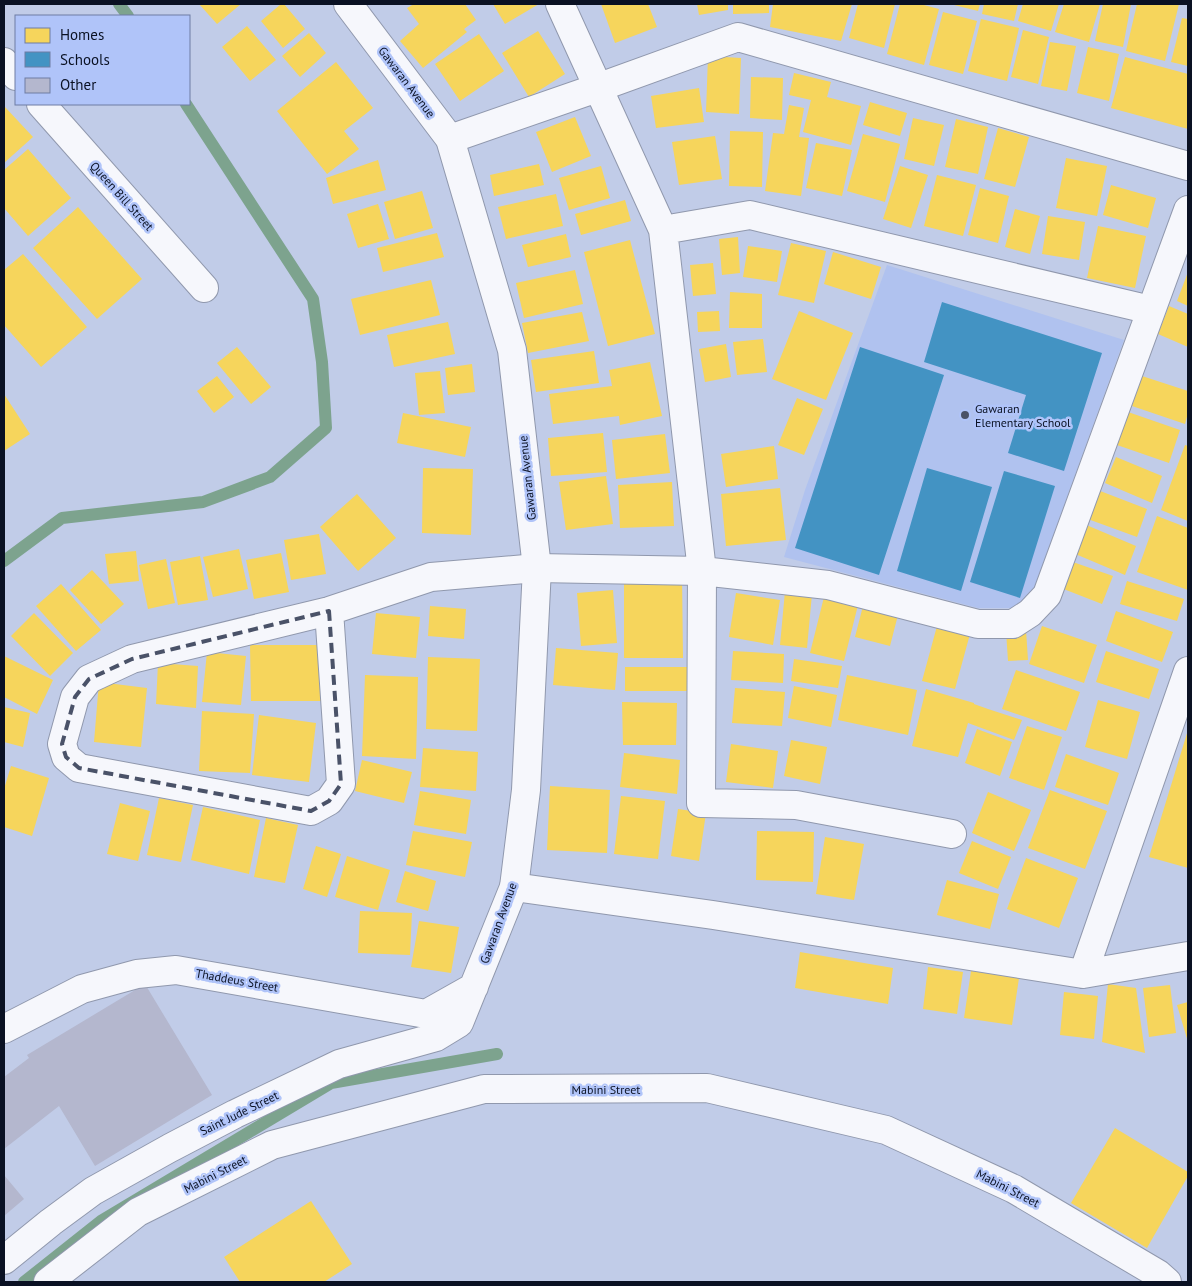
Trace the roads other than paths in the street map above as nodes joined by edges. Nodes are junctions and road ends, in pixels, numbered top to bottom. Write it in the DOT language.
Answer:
graph roads {
  1 [pos="348,4"];
  2 [pos="560,4"];
  3 [pos="4,62"];
  4 [pos="15,75"];
  5 [pos="597,88"];
  6 [pos="42,105"];
  7 [pos="450,139"];
  8 [pos="1188,166"];
  9 [pos="1188,210"];
  10 [pos="663,230"];
  11 [pos="204,288"];
  12 [pos="1151,310"];
  13 [pos="537,568"];
  14 [pos="702,571"];
  15 [pos="329,611"];
  16 [pos="1188,671"];
  17 [pos="952,834"];
  18 [pos="514,887"];
  19 [pos="1188,956"];
  20 [pos="1083,974"];
  21 [pos="474,986"];
  22 [pos="4,1029"];
  23 [pos="4,1260"];
  24 [pos="48,1282"];
  25 [pos="1167,1282"];
  1 -- 7 [label="street, Gawaran Avenue"];
  2 -- 5 [label="street"];
  3 -- 4 [label="street"];
  5 -- 7 [label="street"];
  5 -- 8 [label="street"];
  5 -- 10 [label="street"];
  6 -- 11 [label="street, Queen Bill Street"];
  7 -- 13 [label="street, Gawaran Avenue"];
  9 -- 12 [label="street"];
  10 -- 12 [label="street"];
  10 -- 14 [label="street"];
  12 -- 14 [label="street"];
  13 -- 14 [label="street"];
  13 -- 15 [label="street"];
  13 -- 18 [label="street, Gawaran Avenue"];
  14 -- 17 [label="street"];
  15 -- 15 [label="street"];
  16 -- 20 [label="street"];
  18 -- 20 [label="street"];
  18 -- 21 [label="street, Gawaran Avenue"];
  19 -- 20 [label="street"];
  21 -- 22 [label="street, Thaddeus Street"];
  21 -- 23 [label="street, Saint Jude Street"];
  24 -- 25 [label="street, Mabini Street"];
}
